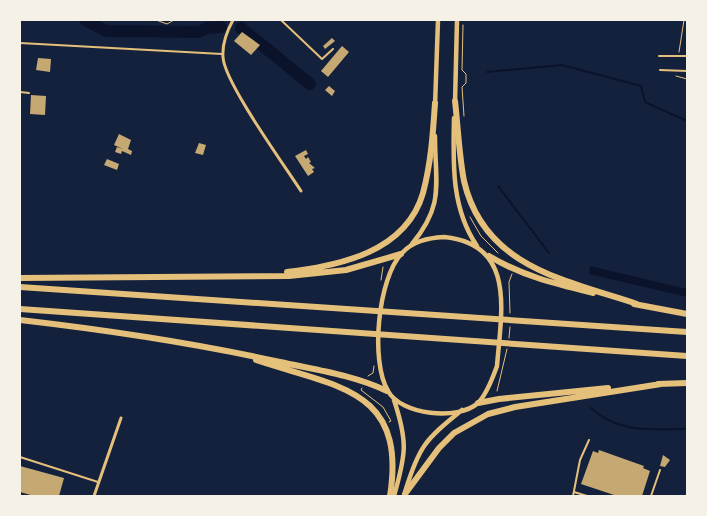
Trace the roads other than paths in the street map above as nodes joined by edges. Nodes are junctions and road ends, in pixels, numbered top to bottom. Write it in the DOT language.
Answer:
graph roads {
  1 [pos="281,20"];
  2 [pos="438,20"];
  3 [pos="457,20"];
  4 [pos="232,21"];
  5 [pos="20,43"];
  6 [pos="333,49"];
  7 [pos="223,54"];
  8 [pos="659,56"];
  9 [pos="687,56"];
  10 [pos="660,70"];
  11 [pos="687,71"];
  12 [pos="20,92"];
  13 [pos="29,93"];
  14 [pos="454,101"];
  15 [pos="435,103"];
  16 [pos="301,191"];
  17 [pos="411,245"];
  18 [pos="478,247"];
  19 [pos="401,254"];
  20 [pos="489,256"];
  21 [pos="241,276"];
  22 [pos="20,278"];
  23 [pos="20,287"];
  24 [pos="637,304"];
  25 [pos="20,309"];
  26 [pos="687,314"];
  27 [pos="20,320"];
  28 [pos="687,332"];
  29 [pos="222,350"];
  30 [pos="687,356"];
  31 [pos="687,383"];
  32 [pos="661,384"];
  33 [pos="387,390"];
  34 [pos="394,400"];
  35 [pos="478,403"];
  36 [pos="463,410"];
  37 [pos="121,418"];
  38 [pos="589,440"];
  39 [pos="20,457"];
  40 [pos="660,470"];
  41 [pos="98,482"];
  42 [pos="574,492"];
  43 [pos="404,495"];
  44 [pos="94,496"];
  45 [pos="390,496"];
  46 [pos="394,496"];
  47 [pos="573,496"];
  48 [pos="587,496"];
  49 [pos="651,496"];
  1 -- 6 [label="lane"];
  2 -- 15 [label="main road"];
  3 -- 14 [label="main road"];
  4 -- 7 [label="street"];
  5 -- 7 [label="lane"];
  7 -- 16 [label="street"];
  8 -- 9 [label="lane"];
  10 -- 11 [label="lane"];
  12 -- 13 [label="lane"];
  14 -- 18 [label="main road"];
  14 -- 24 [label="highway"];
  15 -- 17 [label="main road"];
  15 -- 21 [label="highway"];
  17 -- 18 [label="main road"];
  17 -- 19 [label="main road"];
  18 -- 20 [label="main road"];
  19 -- 21 [label="highway"];
  19 -- 33 [label="main road"];
  20 -- 24 [label="highway"];
  20 -- 35 [label="main road"];
  21 -- 22 [label="highway"];
  23 -- 28 [label="highway"];
  24 -- 26 [label="highway"];
  25 -- 30 [label="highway"];
  27 -- 29 [label="highway"];
  29 -- 33 [label="highway"];
  29 -- 45 [label="highway"];
  31 -- 32 [label="highway"];
  32 -- 35 [label="highway"];
  32 -- 43 [label="highway"];
  33 -- 34 [label="main road"];
  34 -- 36 [label="main road"];
  34 -- 46 [label="main road"];
  35 -- 36 [label="main road"];
  36 -- 43 [label="main road"];
  37 -- 41 [label="street"];
  38 -- 42 [label="lane"];
  39 -- 41 [label="lane"];
  40 -- 49 [label="lane"];
  41 -- 44 [label="street"];
  42 -- 47 [label="lane"];
  42 -- 48 [label="lane"];
}
